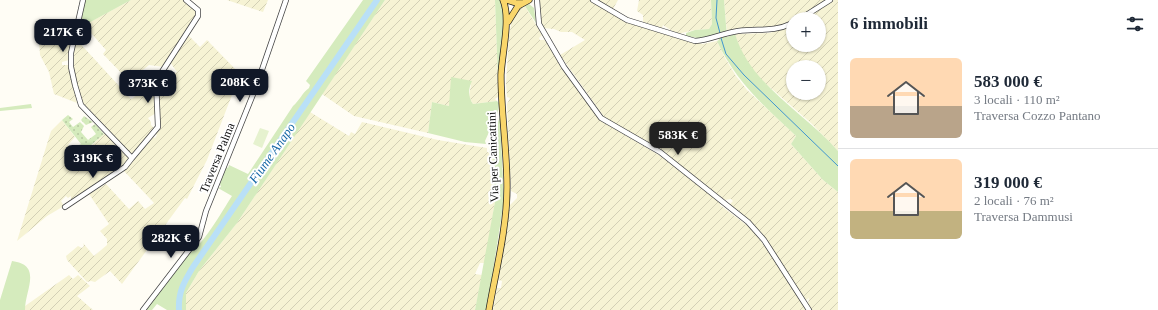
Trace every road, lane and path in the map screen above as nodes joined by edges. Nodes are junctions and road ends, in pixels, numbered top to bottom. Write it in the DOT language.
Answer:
graph roads {
  1 [pos="83,0"];
  2 [pos="186,0"];
  3 [pos="286,0"];
  4 [pos="503,0"];
  5 [pos="507,0"];
  6 [pos="537,0"];
  7 [pos="593,0"];
  8 [pos="830,0"];
  9 [pos="526,1"];
  10 [pos="537,9"];
  11 [pos="811,12"];
  12 [pos="786,25"];
  13 [pos="506,26"];
  14 [pos="132,158"];
  15 [pos="65,207"];
  16 [pos="143,310"];
  17 [pos="489,310"];
  18 [pos="809,310"];
  1 -- 14 [label="street"];
  2 -- 14 [label="street"];
  3 -- 16 [label="street, Traversa Palma"];
  4 -- 13 [label="main road"];
  5 -- 9 [label="main road"];
  6 -- 10 [label="street"];
  7 -- 12 [label="street"];
  8 -- 11 [label="street"];
  9 -- 10 [label="street"];
  9 -- 13 [label="main road"];
  10 -- 18 [label="street"];
  13 -- 17 [label="main road, Via per Canicattini"];
  14 -- 15 [label="street"];
}
